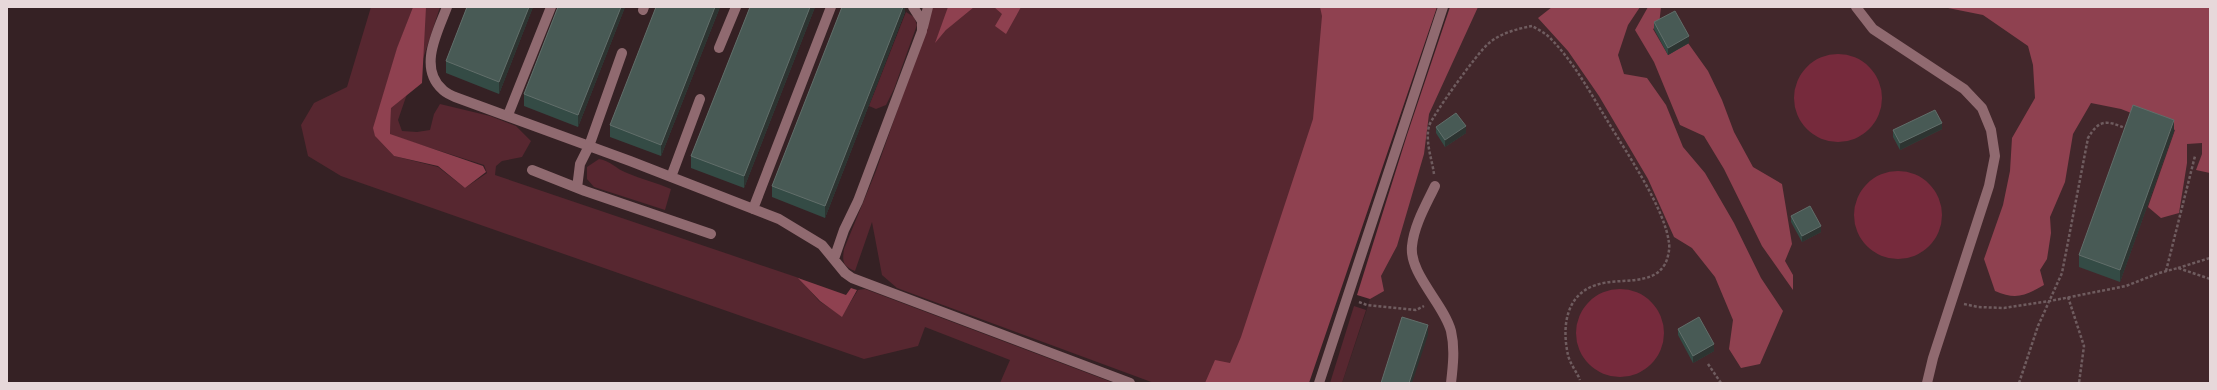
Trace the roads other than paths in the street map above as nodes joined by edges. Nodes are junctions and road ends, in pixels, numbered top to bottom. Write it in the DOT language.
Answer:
graph roads {
  1 [pos="447,7"];
  2 [pos="551,7"];
  3 [pos="736,7"];
  4 [pos="831,7"];
  5 [pos="913,7"];
  6 [pos="928,7"];
  7 [pos="1443,7"];
  8 [pos="1856,7"];
  9 [pos="922,31"];
  10 [pos="719,48"];
  11 [pos="622,53"];
  12 [pos="700,99"];
  13 [pos="508,115"];
  14 [pos="589,146"];
  15 [pos="532,170"];
  16 [pos="671,177"];
  17 [pos="1435,186"];
  18 [pos="577,188"];
  19 [pos="753,209"];
  20 [pos="711,234"];
  21 [pos="834,259"];
  22 [pos="1130,383"];
  23 [pos="1319,383"];
  24 [pos="1451,383"];
  25 [pos="1927,383"];
  1 -- 13 [label="street"];
  2 -- 13 [label="street"];
  3 -- 10 [label="street"];
  4 -- 19 [label="street"];
  5 -- 9 [label="street"];
  6 -- 9 [label="street"];
  7 -- 23 [label="street"];
  8 -- 25 [label="street"];
  9 -- 21 [label="street"];
  11 -- 14 [label="street"];
  12 -- 16 [label="street"];
  13 -- 14 [label="street"];
  14 -- 16 [label="street"];
  14 -- 18 [label="street"];
  15 -- 18 [label="street"];
  16 -- 19 [label="street"];
  17 -- 24 [label="street"];
  18 -- 20 [label="street"];
  19 -- 21 [label="street"];
  21 -- 22 [label="street"];
}
